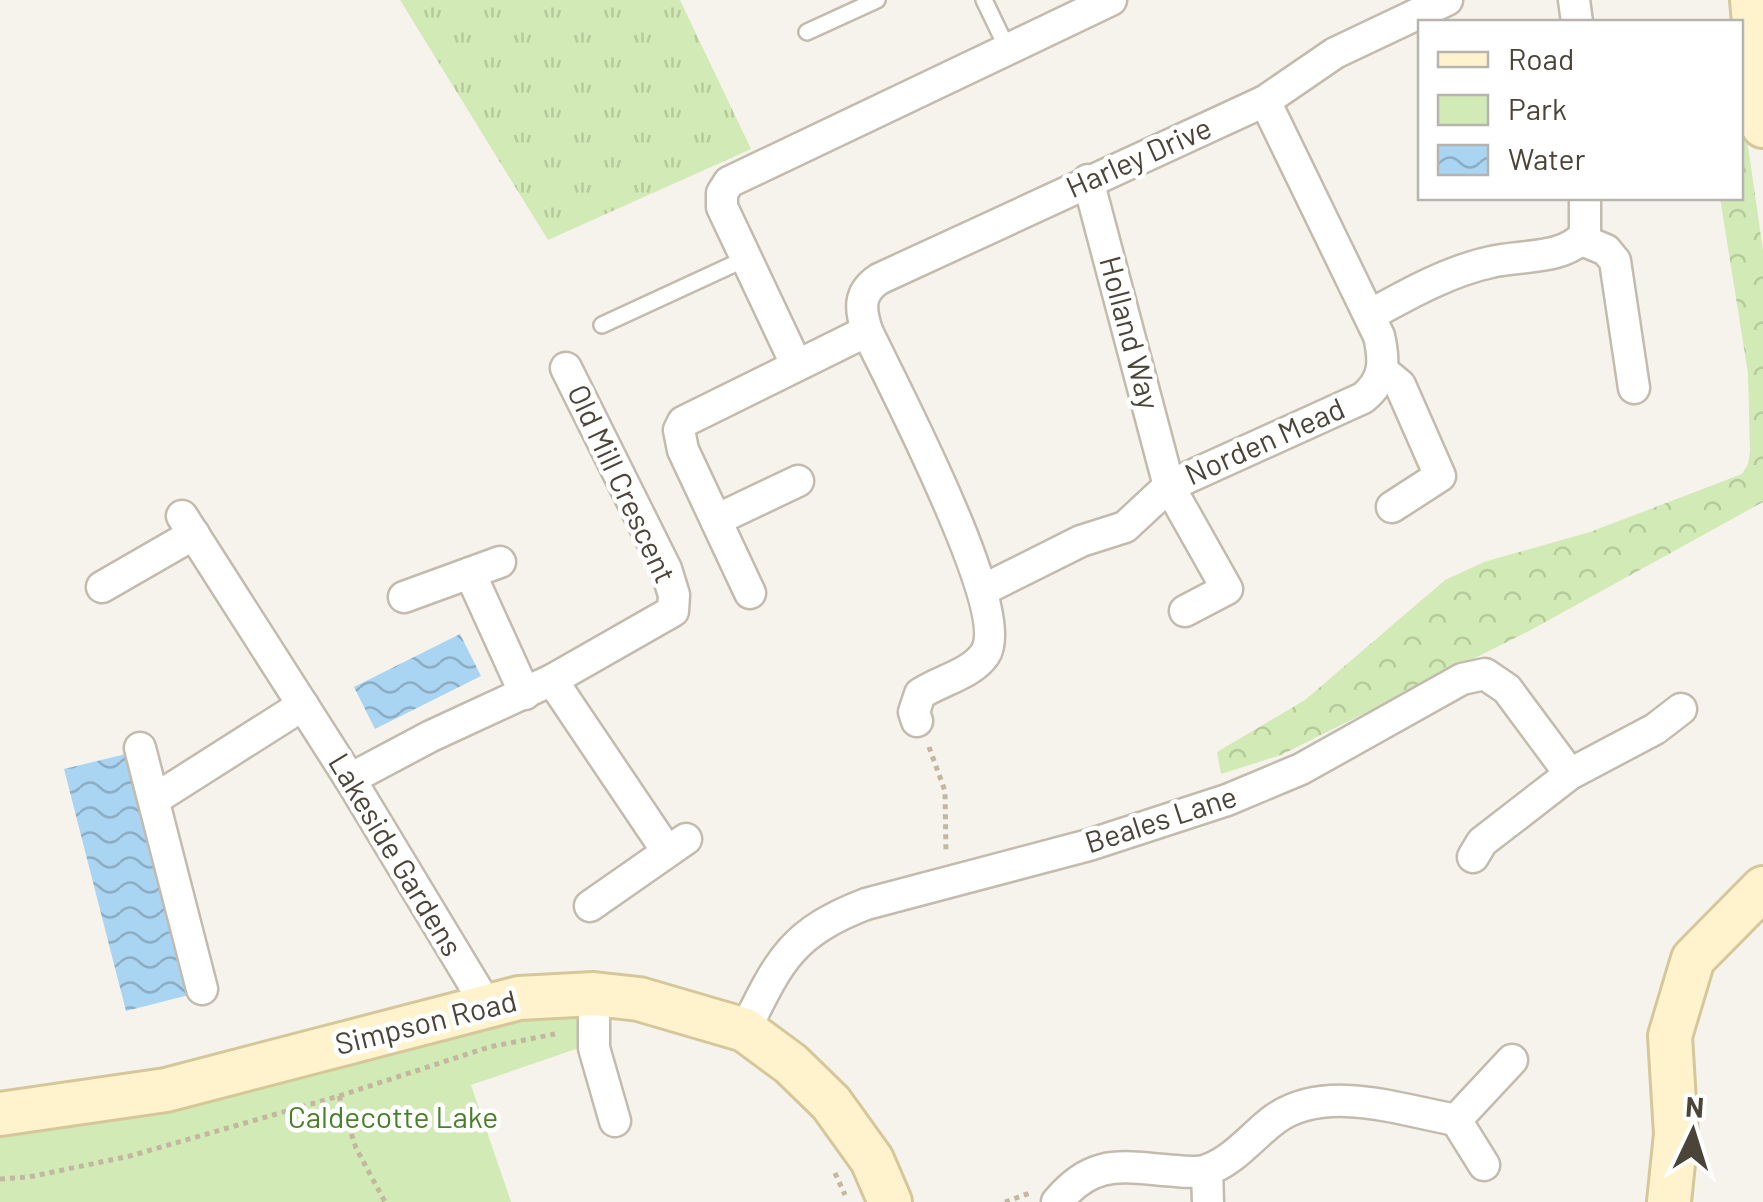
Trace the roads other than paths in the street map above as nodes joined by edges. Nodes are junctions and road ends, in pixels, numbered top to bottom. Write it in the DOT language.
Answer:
graph roads {
  1 [pos="877,0"];
  2 [pos="984,0"];
  3 [pos="1112,0"];
  4 [pos="1448,0"];
  5 [pos="1752,0"];
  6 [pos="807,32"];
  7 [pos="1008,50"];
  8 [pos="1265,101"];
  9 [pos="1763,126"];
  10 [pos="1088,180"];
  11 [pos="1585,200"];
  12 [pos="1582,240"];
  13 [pos="745,260"];
  14 [pos="1370,314"];
  15 [pos="602,325"];
  16 [pos="867,331"];
  17 [pos="796,364"];
  18 [pos="566,368"];
  19 [pos="1383,371"];
  20 [pos="1634,388"];
  21 [pos="798,481"];
  22 [pos="1169,486"];
  23 [pos="1392,507"];
  24 [pos="716,520"];
  25 [pos="500,562"];
  26 [pos="470,573"];
  27 [pos="102,587"];
  28 [pos="983,590"];
  29 [pos="750,593"];
  30 [pos="404,596"];
  31 [pos="1185,611"];
  32 [pos="538,687"];
  33 [pos="303,705"];
  34 [pos="1681,709"];
  35 [pos="917,722"];
  36 [pos="140,748"];
  37 [pos="1570,774"];
  38 [pos="350,779"];
  39 [pos="155,799"];
  40 [pos="1473,857"];
  41 [pos="1763,888"];
  42 [pos="590,906"];
  43 [pos="202,989"];
  44 [pos="594,994"];
  45 [pos="487,1006"];
  46 [pos="744,1030"];
  47 [pos="1512,1060"];
  48 [pos="0,1114"];
  49 [pos="1456,1120"];
  50 [pos="615,1121"];
  51 [pos="1484,1165"];
  52 [pos="1207,1171"];
  53 [pos="890,1202"];
  54 [pos="1058,1202"];
  55 [pos="1208,1202"];
  56 [pos="1669,1202"];
  1 -- 6 [label="lane"];
  2 -- 7 [label="lane"];
  3 -- 7 [label="street"];
  4 -- 8 [label="street, Harley Drive"];
  5 -- 9 [label="street"];
  7 -- 13 [label="street"];
  8 -- 10 [label="street, Harley Drive"];
  8 -- 14 [label="street"];
  10 -- 16 [label="street, Harley Drive"];
  10 -- 22 [label="street, Holland Way"];
  11 -- 12 [label="street"];
  12 -- 14 [label="street"];
  12 -- 20 [label="street"];
  13 -- 15 [label="lane"];
  13 -- 17 [label="street"];
  14 -- 19 [label="street"];
  16 -- 17 [label="street"];
  16 -- 28 [label="street"];
  17 -- 24 [label="street"];
  18 -- 32 [label="street, Old Mill Crescent"];
  19 -- 22 [label="street, Norden Mead"];
  19 -- 23 [label="street"];
  21 -- 24 [label="street"];
  22 -- 28 [label="street, Norden Mead"];
  22 -- 31 [label="street, Holland Way"];
  24 -- 29 [label="street"];
  25 -- 26 [label="street"];
  26 -- 30 [label="street"];
  26 -- 32 [label="street"];
  27 -- 33 [label="street, Lakeside Gardens"];
  28 -- 35 [label="street"];
  32 -- 38 [label="street, Old Mill Crescent"];
  32 -- 42 [label="street"];
  33 -- 38 [label="street, Lakeside Gardens"];
  33 -- 39 [label="street"];
  34 -- 37 [label="street"];
  36 -- 39 [label="street"];
  37 -- 40 [label="street"];
  37 -- 46 [label="street, Beales Lane"];
  38 -- 45 [label="street, Lakeside Gardens"];
  39 -- 43 [label="street"];
  41 -- 56 [label="street"];
  44 -- 45 [label="street, Simpson Road"];
  44 -- 46 [label="street, Simpson Road"];
  44 -- 50 [label="street"];
  45 -- 48 [label="street, Simpson Road"];
  46 -- 53 [label="street, Simpson Road"];
  47 -- 49 [label="street"];
  49 -- 51 [label="street"];
  49 -- 52 [label="street"];
  52 -- 54 [label="street"];
  52 -- 55 [label="street"];
}
